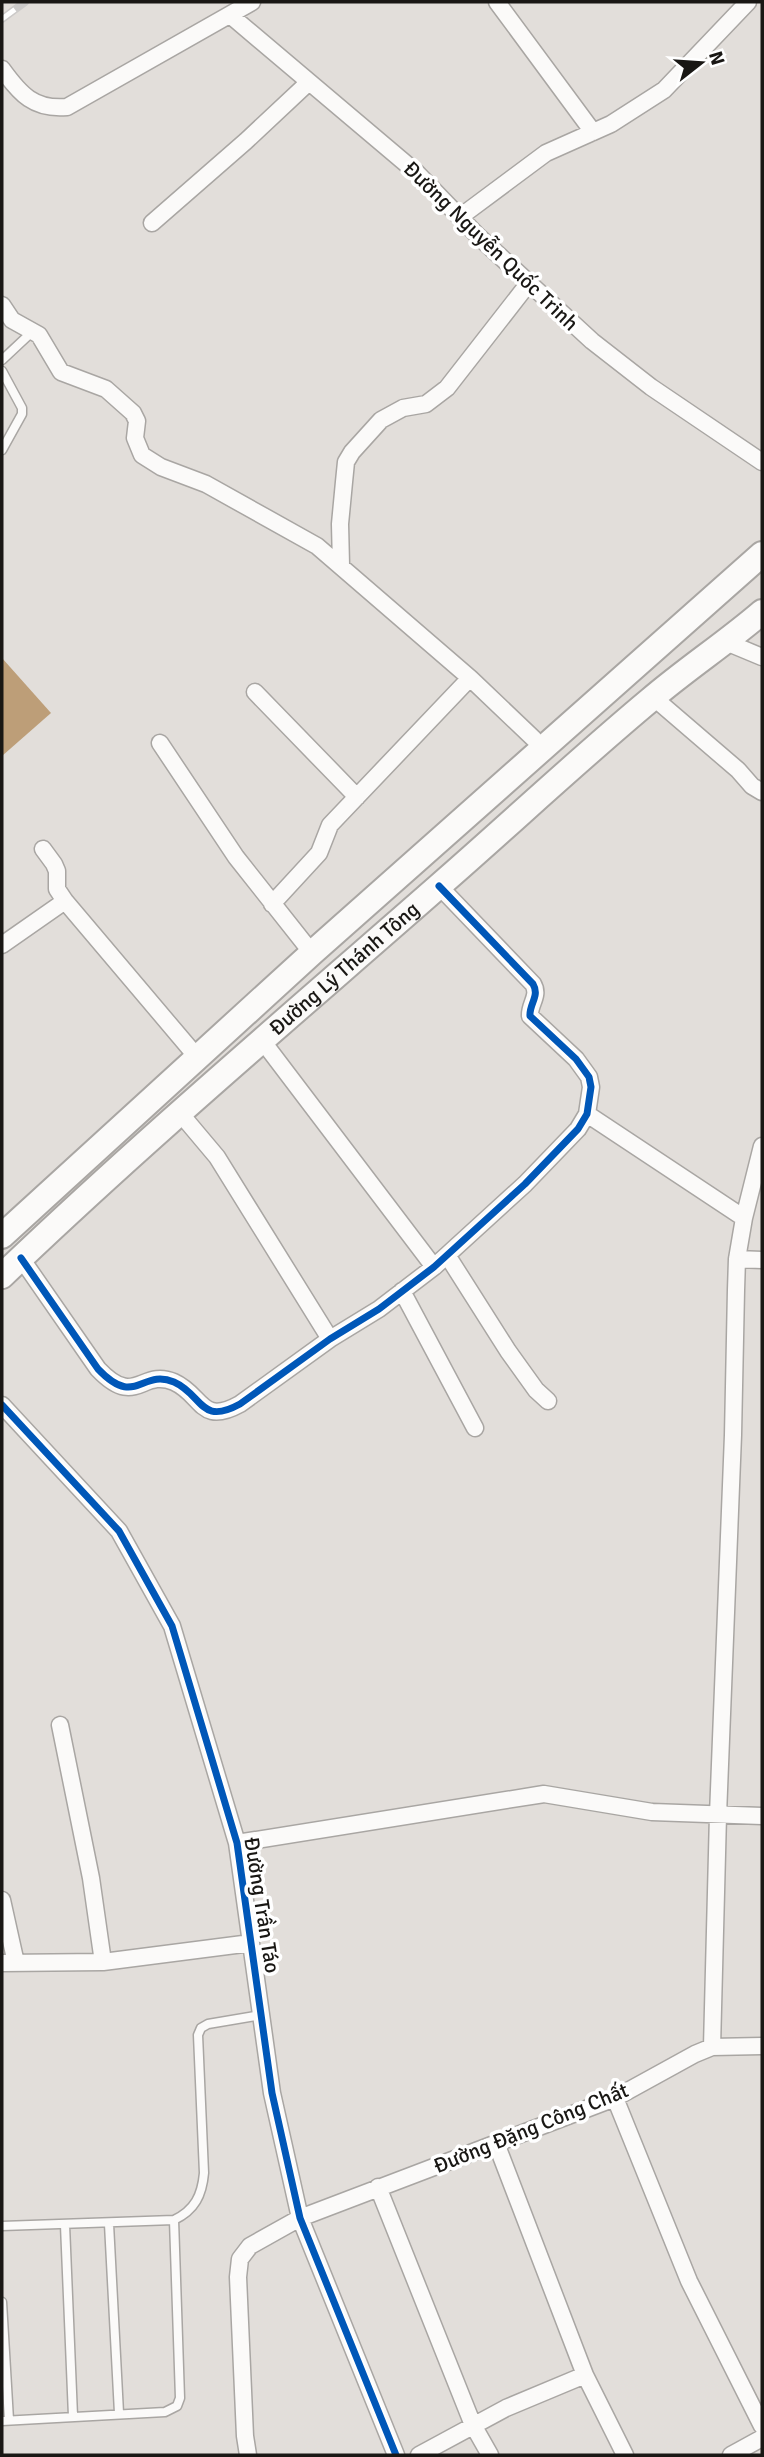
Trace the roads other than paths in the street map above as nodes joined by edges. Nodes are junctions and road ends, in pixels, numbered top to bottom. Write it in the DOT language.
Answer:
graph roads {
  1 [pos="252,2"];
  2 [pos="497,2"];
  3 [pos="748,2"];
  4 [pos="230,15"];
  5 [pos="2,71"];
  6 [pos="309,82"];
  7 [pos="593,132"];
  8 [pos="460,217"];
  9 [pos="152,223"];
  10 [pos="528,284"];
  11 [pos="2,305"];
  12 [pos="33,331"];
  13 [pos="2,360"];
  14 [pos="2,371"];
  15 [pos="2,450"];
  16 [pos="762,462"];
  17 [pos="762,555"];
  18 [pos="341,565"];
  19 [pos="761,613"];
  20 [pos="726,642"];
  21 [pos="762,657"];
  22 [pos="470,678"];
  23 [pos="254,692"];
  24 [pos="653,697"];
  25 [pos="534,739"];
  26 [pos="160,743"];
  27 [pos="762,792"];
  28 [pos="357,797"];
  29 [pos="43,849"];
  30 [pos="439,886"];
  31 [pos="65,901"];
  32 [pos="272,904"];
  33 [pos="2,945"];
  34 [pos="312,953"];
  35 [pos="261,1039"];
  36 [pos="197,1057"];
  37 [pos="180,1113"];
  38 [pos="587,1114"];
  39 [pos="762,1146"];
  40 [pos="744,1218"];
  41 [pos="2,1236"];
  42 [pos="447,1255"];
  43 [pos="21,1258"];
  44 [pos="737,1259"];
  45 [pos="762,1260"];
  46 [pos="434,1267"];
  47 [pos="2,1276"];
  48 [pos="402,1291"];
  49 [pos="330,1339"];
  50 [pos="548,1401"];
  51 [pos="2,1405"];
  52 [pos="475,1428"];
  53 [pos="60,1725"];
  54 [pos="718,1815"];
  55 [pos="762,1816"];
  56 [pos="237,1843"];
  57 [pos="2,1900"];
  58 [pos="251,1943"];
  59 [pos="103,1962"];
  60 [pos="9,1963"];
  61 [pos="261,2015"];
  62 [pos="762,2046"];
  63 [pos="712,2048"];
  64 [pos="615,2098"];
  65 [pos="496,2143"];
  66 [pos="378,2186"];
  67 [pos="299,2218"];
  68 [pos="174,2220"];
  69 [pos="109,2224"];
  70 [pos="65,2225"];
  71 [pos="2,2226"];
  72 [pos="2,2302"];
  73 [pos="585,2375"];
  74 [pos="758,2408"];
  75 [pos="118,2413"];
  76 [pos="73,2416"];
  77 [pos="6,2421"];
  78 [pos="473,2425"];
  79 [pos="762,2426"];
  80 [pos="762,2438"];
  81 [pos="248,2455"];
  82 [pos="396,2455"];
  83 [pos="419,2455"];
  84 [pos="490,2455"];
  85 [pos="625,2455"];
  86 [pos="731,2455"];
  1 -- 4 [label="street"];
  2 -- 7 [label="street"];
  3 -- 7 [label="street"];
  4 -- 5 [label="street"];
  4 -- 6 [label="street, Đường Nguyễn Quốc Trinh"];
  6 -- 8 [label="street, Đường Nguyễn Quốc Trinh"];
  6 -- 9 [label="street"];
  7 -- 8 [label="street"];
  8 -- 10 [label="street, Đường Nguyễn Quốc Trinh"];
  10 -- 16 [label="street, Đường Nguyễn Quốc Trinh"];
  10 -- 18 [label="street"];
  11 -- 12 [label="street"];
  12 -- 13 [label="lane"];
  12 -- 18 [label="street"];
  14 -- 15 [label="lane"];
  17 -- 34 [label="main road, Đường Lý Thánh Tông"];
  18 -- 22 [label="street"];
  19 -- 20 [label="main road, Đường Lý Thánh Tông"];
  20 -- 21 [label="street"];
  20 -- 24 [label="main road, Đường Lý Thánh Tông"];
  22 -- 25 [label="street"];
  22 -- 28 [label="street"];
  23 -- 28 [label="street"];
  24 -- 27 [label="street"];
  24 -- 30 [label="main road, Đường Lý Thánh Tông"];
  26 -- 32 [label="street"];
  28 -- 32 [label="street"];
  29 -- 31 [label="street"];
  30 -- 35 [label="main road, Đường Lý Thánh Tông"];
  30 -- 38 [label="street"];
  31 -- 33 [label="street"];
  31 -- 36 [label="street"];
  32 -- 34 [label="street"];
  34 -- 36 [label="main road, Đường Lý Thánh Tông"];
  35 -- 37 [label="main road, Đường Lý Thánh Tông"];
  35 -- 46 [label="street"];
  36 -- 41 [label="main road, Đường Lý Thánh Tông"];
  37 -- 43 [label="main road, Đường Lý Thánh Tông"];
  37 -- 49 [label="street"];
  38 -- 40 [label="street"];
  38 -- 42 [label="street"];
  39 -- 40 [label="street"];
  40 -- 44 [label="street"];
  42 -- 46 [label="street"];
  42 -- 50 [label="street"];
  43 -- 47 [label="main road, Đường Lý Thánh Tông"];
  43 -- 49 [label="street"];
  44 -- 45 [label="street"];
  44 -- 54 [label="street"];
  46 -- 48 [label="street"];
  48 -- 49 [label="street"];
  48 -- 52 [label="street"];
  51 -- 56 [label="street, Đường Trần Táo"];
  53 -- 59 [label="street"];
  54 -- 55 [label="street"];
  54 -- 56 [label="street"];
  54 -- 63 [label="street"];
  56 -- 58 [label="street, Đường Trần Táo"];
  57 -- 60 [label="street"];
  58 -- 59 [label="street"];
  58 -- 61 [label="street, Đường Trần Táo"];
  59 -- 60 [label="street"];
  61 -- 67 [label="street, Đường Trần Táo"];
  61 -- 68 [label="lane"];
  62 -- 63 [label="street, Đường Đặng Công Chất"];
  63 -- 64 [label="street, Đường Đặng Công Chất"];
  64 -- 65 [label="street, Đường Đặng Công Chất"];
  64 -- 74 [label="street"];
  65 -- 66 [label="street, Đường Đặng Công Chất"];
  65 -- 73 [label="street"];
  66 -- 67 [label="street, Đường Đặng Công Chất"];
  66 -- 78 [label="street"];
  67 -- 81 [label="street, Đường Đặng Công Chất"];
  67 -- 82 [label="street, Đường Trần Táo"];
  68 -- 69 [label="lane"];
  68 -- 75 [label="lane"];
  69 -- 70 [label="lane"];
  69 -- 75 [label="lane"];
  70 -- 71 [label="lane"];
  70 -- 76 [label="lane"];
  72 -- 77 [label="lane"];
  73 -- 78 [label="street"];
  73 -- 85 [label="street"];
  74 -- 79 [label="street"];
  75 -- 76 [label="lane"];
  76 -- 77 [label="lane"];
  78 -- 83 [label="street"];
  78 -- 84 [label="street"];
  80 -- 86 [label="street"];
}
